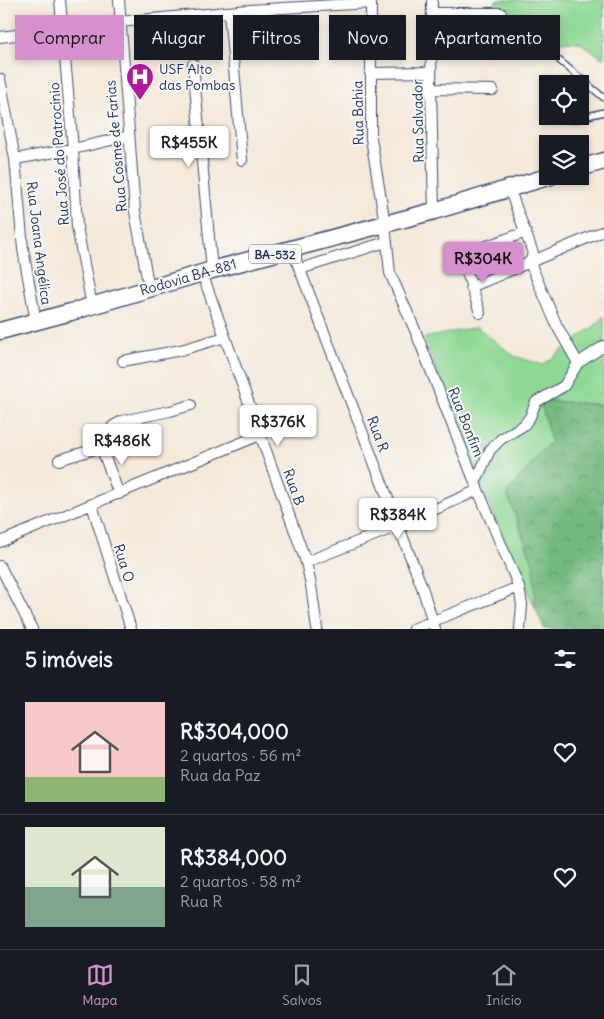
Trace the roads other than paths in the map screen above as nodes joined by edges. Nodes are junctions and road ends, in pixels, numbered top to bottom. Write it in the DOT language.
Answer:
graph roads {
  1 [pos="60,0"];
  2 [pos="119,0"];
  3 [pos="432,0"];
  4 [pos="371,2"];
  5 [pos="229,12"];
  6 [pos="432,13"];
  7 [pos="501,13"];
  8 [pos="61,15"];
  9 [pos="119,15"];
  10 [pos="124,22"];
  11 [pos="15,36"];
  12 [pos="0,38"];
  13 [pos="65,60"];
  14 [pos="122,60"];
  15 [pos="560,61"];
  16 [pos="193,64"];
  17 [pos="430,72"];
  18 [pos="370,73"];
  19 [pos="0,79"];
  20 [pos="430,89"];
  21 [pos="493,90"];
  22 [pos="604,98"];
  23 [pos="604,112"];
  24 [pos="589,116"];
  25 [pos="129,136"];
  26 [pos="73,149"];
  27 [pos="14,159"];
  28 [pos="242,160"];
  29 [pos="604,161"];
  30 [pos="589,165"];
  31 [pos="539,179"];
  32 [pos="509,188"];
  33 [pos="434,211"];
  34 [pos="385,224"];
  35 [pos="604,231"];
  36 [pos="526,232"];
  37 [pos="386,242"];
  38 [pos="292,249"];
  39 [pos="530,263"];
  40 [pos="300,269"];
  41 [pos="207,272"];
  42 [pos="471,287"];
  43 [pos="148,288"];
  44 [pos="92,306"];
  45 [pos="480,313"];
  46 [pos="36,322"];
  47 [pos="0,331"];
  48 [pos="225,337"];
  49 [pos="604,346"];
  50 [pos="123,361"];
  51 [pos="578,363"];
  52 [pos="191,405"];
  53 [pos="260,435"];
  54 [pos="101,447"];
  55 [pos="59,460"];
  56 [pos="477,486"];
  57 [pos="119,494"];
  58 [pos="92,505"];
  59 [pos="398,526"];
  60 [pos="0,542"];
  61 [pos="306,562"];
  62 [pos="0,566"];
  63 [pos="519,587"];
  64 [pos="433,625"];
  65 [pos="32,629"];
  66 [pos="131,629"];
  67 [pos="317,629"];
  68 [pos="413,629"];
  69 [pos="520,629"];
  1 -- 8 [label="street, Rua José do Patrocínio"];
  2 -- 9 [label="street, Rua Cosme de Farias"];
  3 -- 6 [label="street, Rua Salvador"];
  4 -- 5 [label="street"];
  4 -- 18 [label="street, Rua Bahia"];
  5 -- 10 [label="street"];
  5 -- 28 [label="street"];
  6 -- 7 [label="street"];
  6 -- 17 [label="street, Rua Salvador"];
  11 -- 12 [label="street"];
  13 -- 26 [label="street, Rua José do Patrocínio"];
  14 -- 25 [label="street, Rua Cosme de Farias"];
  15 -- 22 [label="lane"];
  16 -- 41 [label="street, Rua B"];
  17 -- 18 [label="street"];
  17 -- 20 [label="street, Rua Salvador"];
  18 -- 34 [label="street, Rua Bahia"];
  19 -- 27 [label="street, Rua Joana Angélica"];
  20 -- 21 [label="street"];
  20 -- 33 [label="street, Rua Salvador"];
  23 -- 24 [label="lane"];
  25 -- 26 [label="street"];
  25 -- 43 [label="street, Rua Cosme de Farias"];
  26 -- 27 [label="street"];
  26 -- 44 [label="street, Rua José do Patrocínio"];
  27 -- 46 [label="street, Rua Joana Angélica"];
  29 -- 30 [label="main road"];
  31 -- 32 [label="main road, Rodovia BA-881 / BA-532"];
  32 -- 33 [label="main road, Rodovia BA-881 / BA-532"];
  32 -- 36 [label="street"];
  33 -- 34 [label="main road, Rodovia BA-881 / BA-532"];
  34 -- 37 [label="street, Rua Bonfim"];
  34 -- 38 [label="main road, Rodovia BA-881 / BA-532"];
  35 -- 39 [label="street"];
  36 -- 39 [label="street"];
  36 -- 42 [label="street"];
  37 -- 40 [label="street"];
  37 -- 56 [label="street, Rua Bonfim"];
  38 -- 40 [label="street, Rua R"];
  38 -- 41 [label="main road, Rodovia BA-881 / BA-532"];
  39 -- 42 [label="street"];
  39 -- 51 [label="street"];
  40 -- 59 [label="street, Rua R"];
  41 -- 43 [label="main road, Rodovia BA-881 / BA-532"];
  41 -- 48 [label="street, Rua B"];
  42 -- 45 [label="street"];
  43 -- 44 [label="main road, Rodovia BA-881 / BA-532"];
  44 -- 46 [label="main road, Rodovia BA-881 / BA-532"];
  46 -- 47 [label="main road, Rodovia BA-881 / BA-532"];
  48 -- 50 [label="street"];
  48 -- 53 [label="street, Rua B"];
  49 -- 51 [label="street"];
  51 -- 56 [label="street"];
  52 -- 54 [label="street"];
  53 -- 57 [label="street"];
  53 -- 61 [label="street, Rua B"];
  54 -- 55 [label="street"];
  54 -- 57 [label="street"];
  56 -- 59 [label="street"];
  56 -- 63 [label="street, Rua Bonfim"];
  57 -- 58 [label="street"];
  58 -- 60 [label="street"];
  58 -- 66 [label="street, Rua O"];
  59 -- 61 [label="street"];
  59 -- 64 [label="street, Rua R"];
  61 -- 67 [label="street, Rua B"];
  62 -- 65 [label="street"];
  63 -- 64 [label="street"];
  63 -- 69 [label="street, Rua Bonfim"];
  64 -- 68 [label="street"];
}
